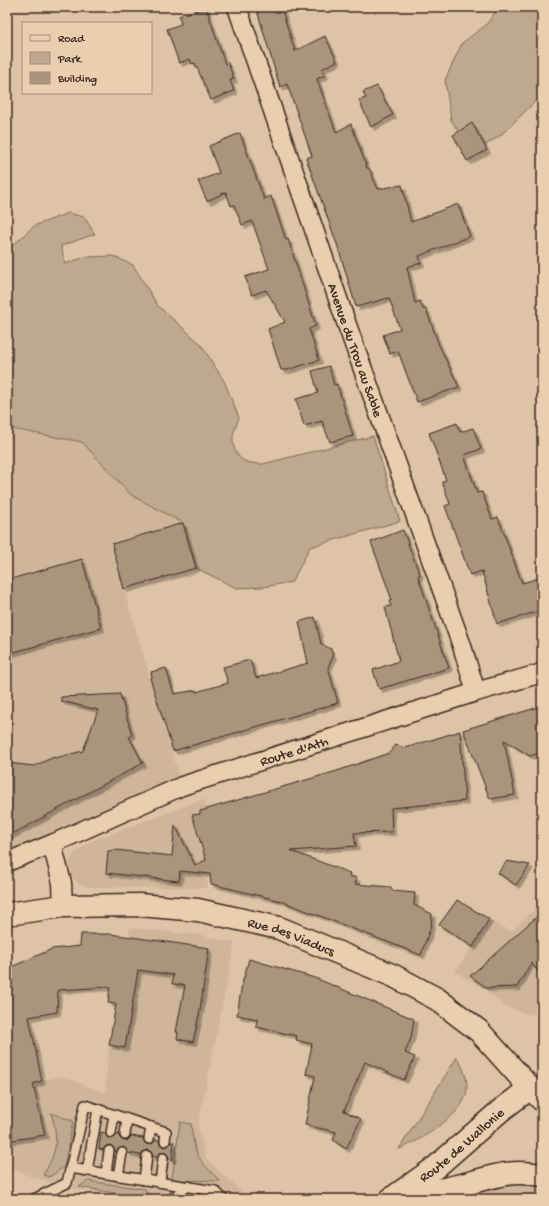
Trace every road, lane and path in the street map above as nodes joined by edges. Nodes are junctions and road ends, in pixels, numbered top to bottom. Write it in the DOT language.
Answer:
graph roads {
  1 [pos="237,7"];
  2 [pos="542,673"];
  3 [pos="476,692"];
  4 [pos="52,844"];
  5 [pos="7,862"];
  6 [pos="64,906"];
  7 [pos="7,914"];
  8 [pos="538,1089"];
  9 [pos="98,1109"];
  10 [pos="542,1112"];
  11 [pos="114,1115"];
  12 [pos="127,1119"];
  13 [pos="151,1127"];
  14 [pos="111,1134"];
  15 [pos="125,1135"];
  16 [pos="149,1139"];
  17 [pos="165,1141"];
  18 [pos="109,1151"];
  19 [pos="122,1152"];
  20 [pos="147,1156"];
  21 [pos="163,1158"];
  22 [pos="70,1168"];
  23 [pos="87,1171"];
  24 [pos="106,1174"];
  25 [pos="118,1176"];
  26 [pos="542,1176"];
  27 [pos="144,1180"];
  28 [pos="160,1182"];
  29 [pos="188,1186"];
  30 [pos="34,1199"];
  31 [pos="171,1199"];
  32 [pos="223,1199"];
  33 [pos="390,1199"];
  34 [pos="396,1199"];
  1 -- 3 [label="street, Avenue du Trou au Sable"];
  2 -- 3 [label="street, Route d'Ath"];
  3 -- 4 [label="street, Route d'Ath"];
  4 -- 5 [label="street"];
  4 -- 6 [label="street"];
  6 -- 7 [label="main road, Rue des Viaducs"];
  6 -- 8 [label="main road, Rue des Viaducs"];
  8 -- 10 [label="main road, Rue des Viaducs"];
  8 -- 33 [label="main road, Route de Wallonie"];
  9 -- 11 [label="lane"];
  9 -- 22 [label="lane"];
  9 -- 23 [label="lane"];
  11 -- 12 [label="lane"];
  11 -- 14 [label="lane"];
  12 -- 13 [label="lane"];
  12 -- 15 [label="lane"];
  13 -- 16 [label="lane"];
  13 -- 17 [label="lane"];
  18 -- 24 [label="lane"];
  19 -- 25 [label="lane"];
  20 -- 27 [label="lane"];
  21 -- 28 [label="lane"];
  22 -- 23 [label="lane"];
  22 -- 30 [label="lane"];
  23 -- 24 [label="lane"];
  24 -- 25 [label="lane"];
  25 -- 27 [label="lane"];
  26 -- 34 [label="main road"];
  27 -- 28 [label="lane"];
  28 -- 29 [label="lane"];
  29 -- 31 [label="lane"];
  29 -- 32 [label="lane"];
}
